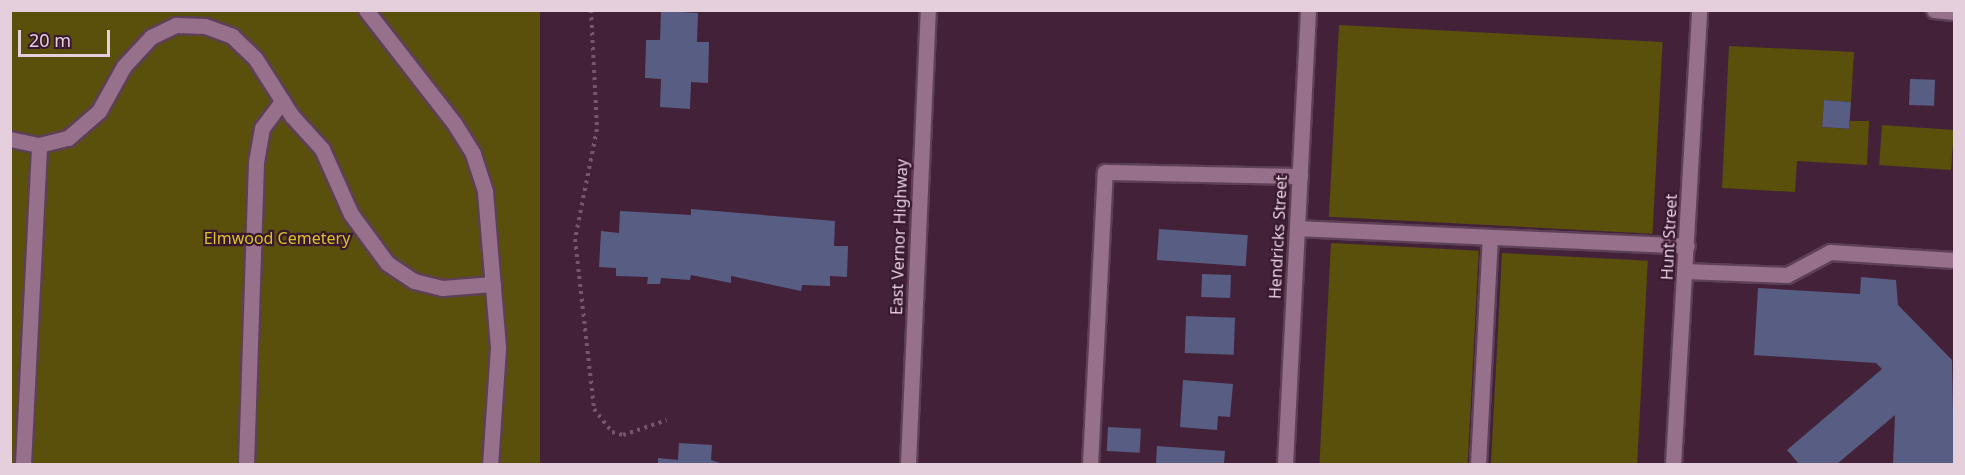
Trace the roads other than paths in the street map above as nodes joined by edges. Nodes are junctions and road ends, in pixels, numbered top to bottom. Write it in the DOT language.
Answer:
graph roads {
  1 [pos="366,10"];
  2 [pos="928,10"];
  3 [pos="1308,10"];
  4 [pos="1699,10"];
  5 [pos="1934,10"];
  6 [pos="1954,12"];
  7 [pos="282,101"];
  8 [pos="10,139"];
  9 [pos="39,145"];
  10 [pos="1300,176"];
  11 [pos="1297,228"];
  12 [pos="1490,237"];
  13 [pos="1687,246"];
  14 [pos="1954,260"];
  15 [pos="1685,271"];
  16 [pos="494,284"];
  17 [pos="24,465"];
  18 [pos="246,465"];
  19 [pos="490,465"];
  20 [pos="908,465"];
  21 [pos="1090,465"];
  22 [pos="1285,465"];
  23 [pos="1478,465"];
  24 [pos="1673,465"];
  1 -- 16 [label="street"];
  2 -- 20 [label="street, East Vernor Highway"];
  3 -- 10 [label="street, Hendricks Street"];
  4 -- 13 [label="street, Hunt Street"];
  5 -- 6 [label="street"];
  7 -- 9 [label="street"];
  7 -- 16 [label="street"];
  7 -- 18 [label="street"];
  8 -- 9 [label="street"];
  9 -- 17 [label="street"];
  10 -- 11 [label="street, Hendricks Street"];
  10 -- 21 [label="street"];
  11 -- 12 [label="street"];
  11 -- 22 [label="street, Hendricks Street"];
  12 -- 13 [label="street"];
  12 -- 23 [label="street"];
  13 -- 15 [label="street, Hunt Street"];
  14 -- 15 [label="street"];
  15 -- 24 [label="street, Hunt Street"];
  16 -- 19 [label="street"];
}
